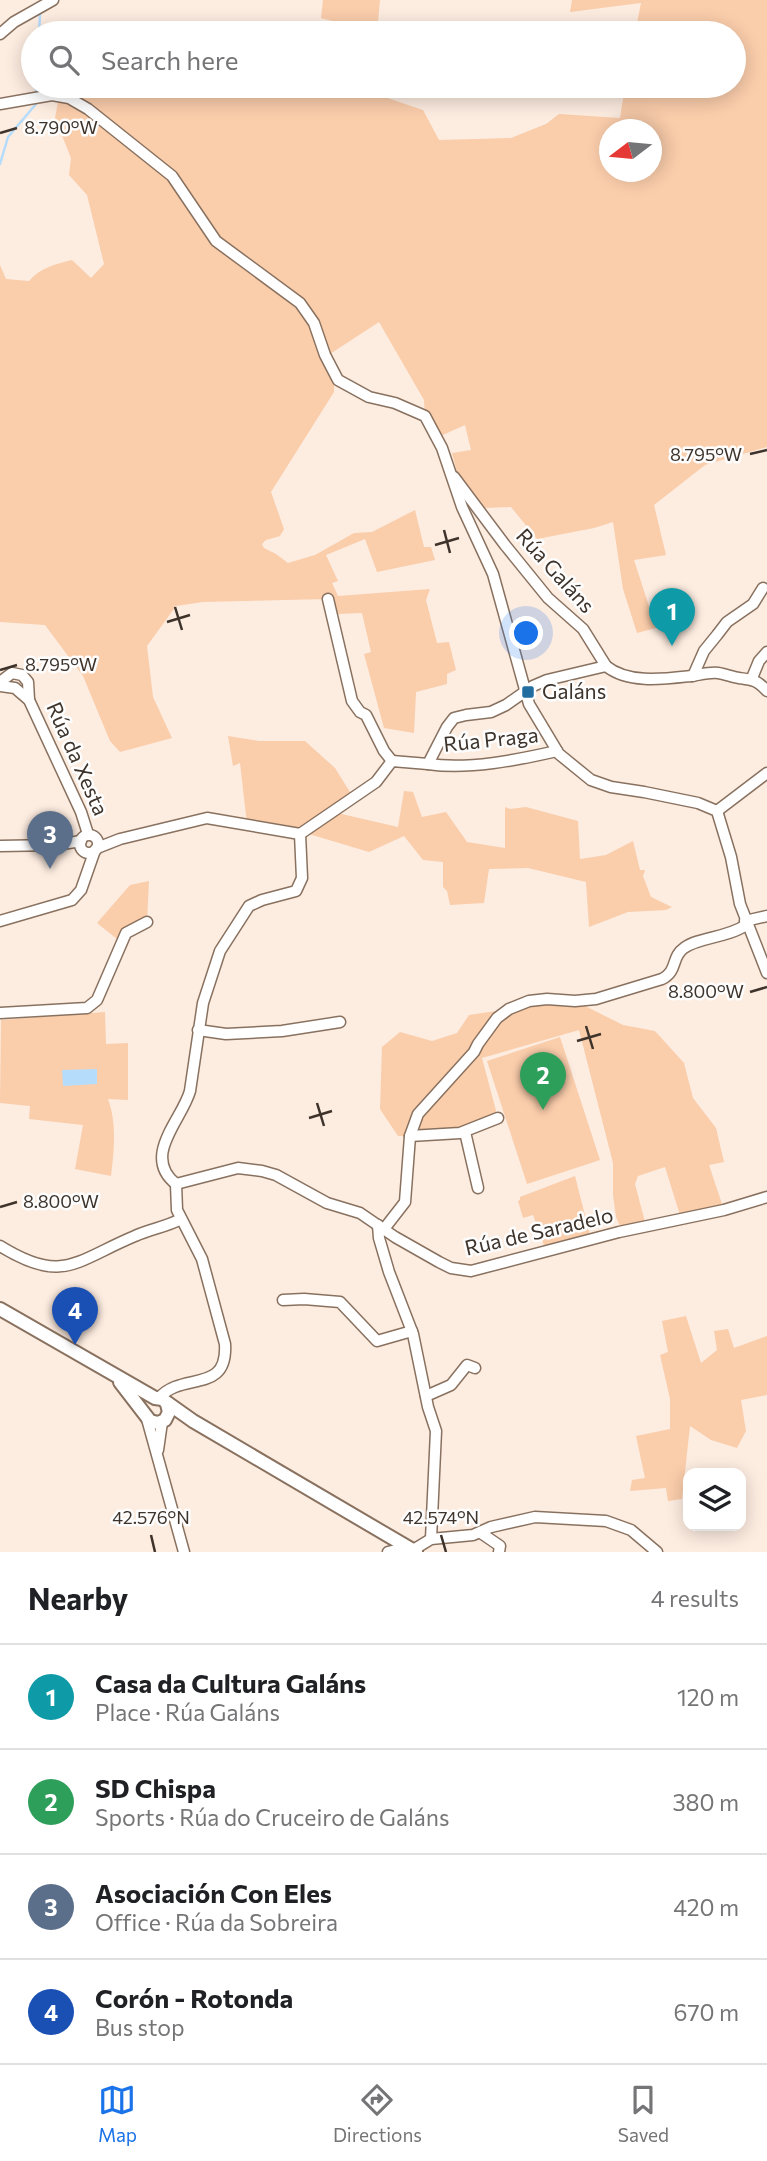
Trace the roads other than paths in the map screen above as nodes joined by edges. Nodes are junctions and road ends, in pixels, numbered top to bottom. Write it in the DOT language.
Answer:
graph roads {
  1 [pos="53,0"];
  2 [pos="0,34"];
  3 [pos="35,98"];
  4 [pos="65,98"];
  5 [pos="0,104"];
  6 [pos="450,475"];
  7 [pos="474,503"];
  8 [pos="462,507"];
  9 [pos="763,588"];
  10 [pos="328,598"];
  11 [pos="767,652"];
  12 [pos="606,666"];
  13 [pos="693,676"];
  14 [pos="752,678"];
  15 [pos="0,684"];
  16 [pos="767,691"];
  17 [pos="525,692"];
  18 [pos="557,751"];
  19 [pos="392,761"];
  20 [pos="428,764"];
  21 [pos="767,773"];
  22 [pos="718,811"];
  23 [pos="300,834"];
  24 [pos="120,839"];
  25 [pos="86,840"];
  26 [pos="0,846"];
  27 [pos="96,849"];
  28 [pos="87,872"];
  29 [pos="767,916"];
  30 [pos="0,921"];
  31 [pos="147,922"];
  32 [pos="746,923"];
  33 [pos="767,973"];
  34 [pos="0,1013"];
  35 [pos="340,1022"];
  36 [pos="198,1030"];
  37 [pos="498,1118"];
  38 [pos="465,1132"];
  39 [pos="410,1136"];
  40 [pos="176,1184"];
  41 [pos="478,1188"];
  42 [pos="767,1197"];
  43 [pos="181,1219"];
  44 [pos="382,1227"];
  45 [pos="0,1246"];
  46 [pos="283,1300"];
  47 [pos="0,1309"];
  48 [pos="412,1331"];
  49 [pos="475,1368"];
  50 [pos="115,1376"];
  51 [pos="426,1395"];
  52 [pos="160,1400"];
  53 [pos="145,1415"];
  54 [pos="164,1421"];
  55 [pos="193,1421"];
  56 [pos="159,1457"];
  57 [pos="481,1533"];
  58 [pos="430,1539"];
  59 [pos="412,1550"];
  60 [pos="184,1552"];
  61 [pos="388,1552"];
  62 [pos="499,1552"];
  63 [pos="657,1552"];
  1 -- 2 [label="street"];
  3 -- 5 [label="street"];
  4 -- 6 [label="street"];
  6 -- 7 [label="street, Rúa Galáns"];
  6 -- 8 [label="street"];
  7 -- 8 [label="street"];
  7 -- 12 [label="street, Rúa Galáns"];
  8 -- 17 [label="street"];
  9 -- 13 [label="street"];
  10 -- 19 [label="street"];
  11 -- 14 [label="street"];
  12 -- 13 [label="street"];
  12 -- 17 [label="street"];
  13 -- 14 [label="street"];
  14 -- 16 [label="street"];
  15 -- 25 [label="street, Rúa da Xesta"];
  17 -- 18 [label="street"];
  17 -- 20 [label="street, Rúa Praga"];
  18 -- 20 [label="street, Rúa Praga"];
  18 -- 22 [label="street"];
  19 -- 20 [label="street, Rúa Praga"];
  19 -- 23 [label="street"];
  21 -- 22 [label="street"];
  22 -- 32 [label="street"];
  23 -- 24 [label="street"];
  23 -- 36 [label="street"];
  24 -- 25 [label="street"];
  24 -- 27 [label="street"];
  25 -- 26 [label="street"];
  25 -- 27 [label="street"];
  25 -- 27 [label="street"];
  25 -- 28 [label="street"];
  27 -- 28 [label="street"];
  28 -- 30 [label="street"];
  29 -- 32 [label="street"];
  31 -- 34 [label="street"];
  32 -- 33 [label="street"];
  32 -- 39 [label="street"];
  35 -- 36 [label="street"];
  36 -- 40 [label="street"];
  37 -- 38 [label="street"];
  38 -- 39 [label="street"];
  38 -- 41 [label="street"];
  39 -- 44 [label="street"];
  40 -- 43 [label="street"];
  40 -- 44 [label="street, Rúa de Saradelo"];
  42 -- 44 [label="street, Rúa de Saradelo"];
  43 -- 45 [label="street"];
  43 -- 52 [label="street"];
  44 -- 48 [label="street"];
  46 -- 48 [label="street"];
  47 -- 50 [label="main road"];
  48 -- 51 [label="street"];
  49 -- 51 [label="street"];
  50 -- 52 [label="main road"];
  50 -- 53 [label="main road"];
  51 -- 58 [label="street"];
  52 -- 53 [label="main road"];
  52 -- 54 [label="main road"];
  52 -- 55 [label="main road"];
  53 -- 54 [label="main road"];
  53 -- 56 [label="street"];
  54 -- 55 [label="main road"];
  54 -- 56 [label="street"];
  55 -- 59 [label="main road"];
  56 -- 60 [label="street"];
  57 -- 58 [label="street"];
  57 -- 62 [label="street"];
  57 -- 63 [label="street"];
  58 -- 59 [label="street"];
  59 -- 61 [label="street"];
}
